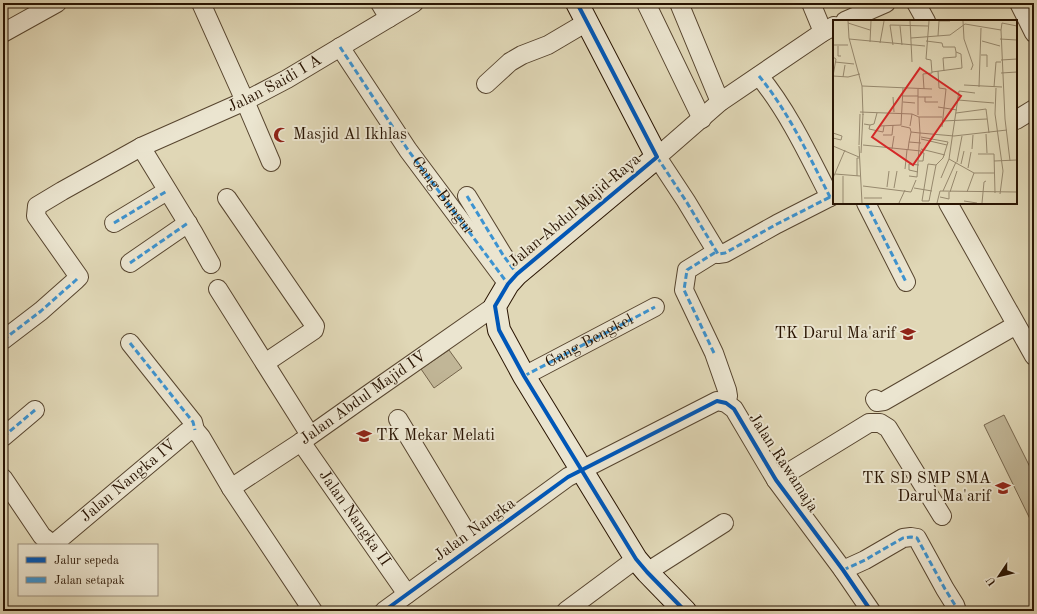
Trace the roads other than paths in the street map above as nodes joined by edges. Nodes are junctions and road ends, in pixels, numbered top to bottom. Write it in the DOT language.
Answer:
graph roads {
  1 [pos="57,3"];
  2 [pos="201,3"];
  3 [pos="414,3"];
  4 [pos="646,3"];
  5 [pos="679,3"];
  6 [pos="811,3"];
  7 [pos="886,3"];
  8 [pos="916,3"];
  9 [pos="1019,3"];
  10 [pos="384,10"];
  11 [pos="582,12"];
  12 [pos="848,14"];
  13 [pos="925,20"];
  14 [pos="828,29"];
  15 [pos="3,33"];
  16 [pos="1034,33"];
  17 [pos="340,47"];
  18 [pos="759,76"];
  19 [pos="486,84"];
  20 [pos="245,101"];
  21 [pos="720,102"];
  22 [pos="1034,109"];
  23 [pos="702,119"];
  24 [pos="1017,119"];
  25 [pos="141,147"];
  26 [pos="657,157"];
  27 [pos="270,162"];
  28 [pos="167,191"];
  29 [pos="467,196"];
  30 [pos="832,196"];
  31 [pos="227,198"];
  32 [pos="867,204"];
  33 [pos="949,204"];
  34 [pos="114,223"];
  35 [pos="188,223"];
  36 [pos="716,251"];
  37 [pos="130,263"];
  38 [pos="211,264"];
  39 [pos="512,279"];
  40 [pos="906,282"];
  41 [pos="218,289"];
  42 [pos="495,306"];
  43 [pos="655,307"];
  44 [pos="1016,325"];
  45 [pos="3,340"];
  46 [pos="130,343"];
  47 [pos="1034,356"];
  48 [pos="265,363"];
  49 [pos="524,376"];
  50 [pos="875,399"];
  51 [pos="726,403"];
  52 [pos="35,410"];
  53 [pos="398,419"];
  54 [pos="195,430"];
  55 [pos="3,437"];
  56 [pos="306,439"];
  57 [pos="580,469"];
  58 [pos="3,478"];
  59 [pos="776,480"];
  60 [pos="231,488"];
  61 [pos="942,516"];
  62 [pos="724,523"];
  63 [pos="473,546"];
  64 [pos="642,566"];
  65 [pos="843,570"];
  66 [pos="407,594"];
  67 [pos="313,611"];
  68 [pos="384,611"];
  69 [pos="566,611"];
  70 [pos="685,611"];
  71 [pos="872,611"];
  72 [pos="957,611"];
  1 -- 15 [label="street"];
  2 -- 20 [label="street"];
  3 -- 10 [label="street, Jalan Saidi I A"];
  4 -- 23 [label="street"];
  5 -- 21 [label="street"];
  6 -- 14 [label="street"];
  7 -- 12 [label="street"];
  8 -- 13 [label="street"];
  9 -- 16 [label="street"];
  10 -- 17 [label="street, Jalan Saidi I A"];
  11 -- 19 [label="street"];
  11 -- 26 [label="street, Jalan Abdul Majid Raya"];
  14 -- 18 [label="street"];
  17 -- 20 [label="street, Jalan Saidi I A"];
  17 -- 39 [label="street, Gang Bungur"];
  18 -- 21 [label="street"];
  18 -- 30 [label="street"];
  20 -- 25 [label="street, Jalan Saidi I A"];
  20 -- 27 [label="street"];
  21 -- 23 [label="street"];
  22 -- 24 [label="street"];
  23 -- 26 [label="street"];
  25 -- 28 [label="street"];
  25 -- 45 [label="street, Jalan Saidi I A"];
  26 -- 36 [label="street"];
  26 -- 39 [label="street, Jalan Abdul Majid Raya"];
  28 -- 34 [label="street"];
  28 -- 35 [label="street"];
  29 -- 39 [label="street"];
  30 -- 36 [label="street"];
  31 -- 48 [label="street"];
  32 -- 40 [label="street"];
  33 -- 44 [label="street"];
  35 -- 37 [label="street"];
  35 -- 38 [label="street"];
  36 -- 51 [label="street"];
  39 -- 42 [label="street, Jalan Abdul Majid Raya"];
  41 -- 48 [label="street, Jalan Nangka II"];
  42 -- 49 [label="street"];
  42 -- 56 [label="street, Jalan Abdul Majid IV"];
  43 -- 49 [label="street, Gang Bengkel"];
  44 -- 47 [label="street"];
  44 -- 50 [label="street"];
  46 -- 54 [label="street"];
  48 -- 56 [label="street, Jalan Nangka II"];
  49 -- 57 [label="street"];
  51 -- 57 [label="street"];
  51 -- 59 [label="street, Jalan Rawamaja"];
  52 -- 55 [label="street"];
  53 -- 63 [label="street"];
  54 -- 58 [label="street, Jalan Nangka IV"];
  54 -- 60 [label="street"];
  56 -- 60 [label="street, Jalan Abdul Majid IV"];
  56 -- 66 [label="street, Jalan Nangka II"];
  57 -- 63 [label="street, Jalan Nangka"];
  57 -- 64 [label="street"];
  59 -- 61 [label="street"];
  59 -- 65 [label="street, Jalan Rawamaja"];
  60 -- 67 [label="street"];
  62 -- 64 [label="street"];
  63 -- 66 [label="street, Jalan Nangka"];
  64 -- 69 [label="street"];
  64 -- 70 [label="street"];
  65 -- 71 [label="street, Jalan Rawamaja"];
  65 -- 72 [label="street"];
  66 -- 68 [label="street, Jalan Nangka"];
}
